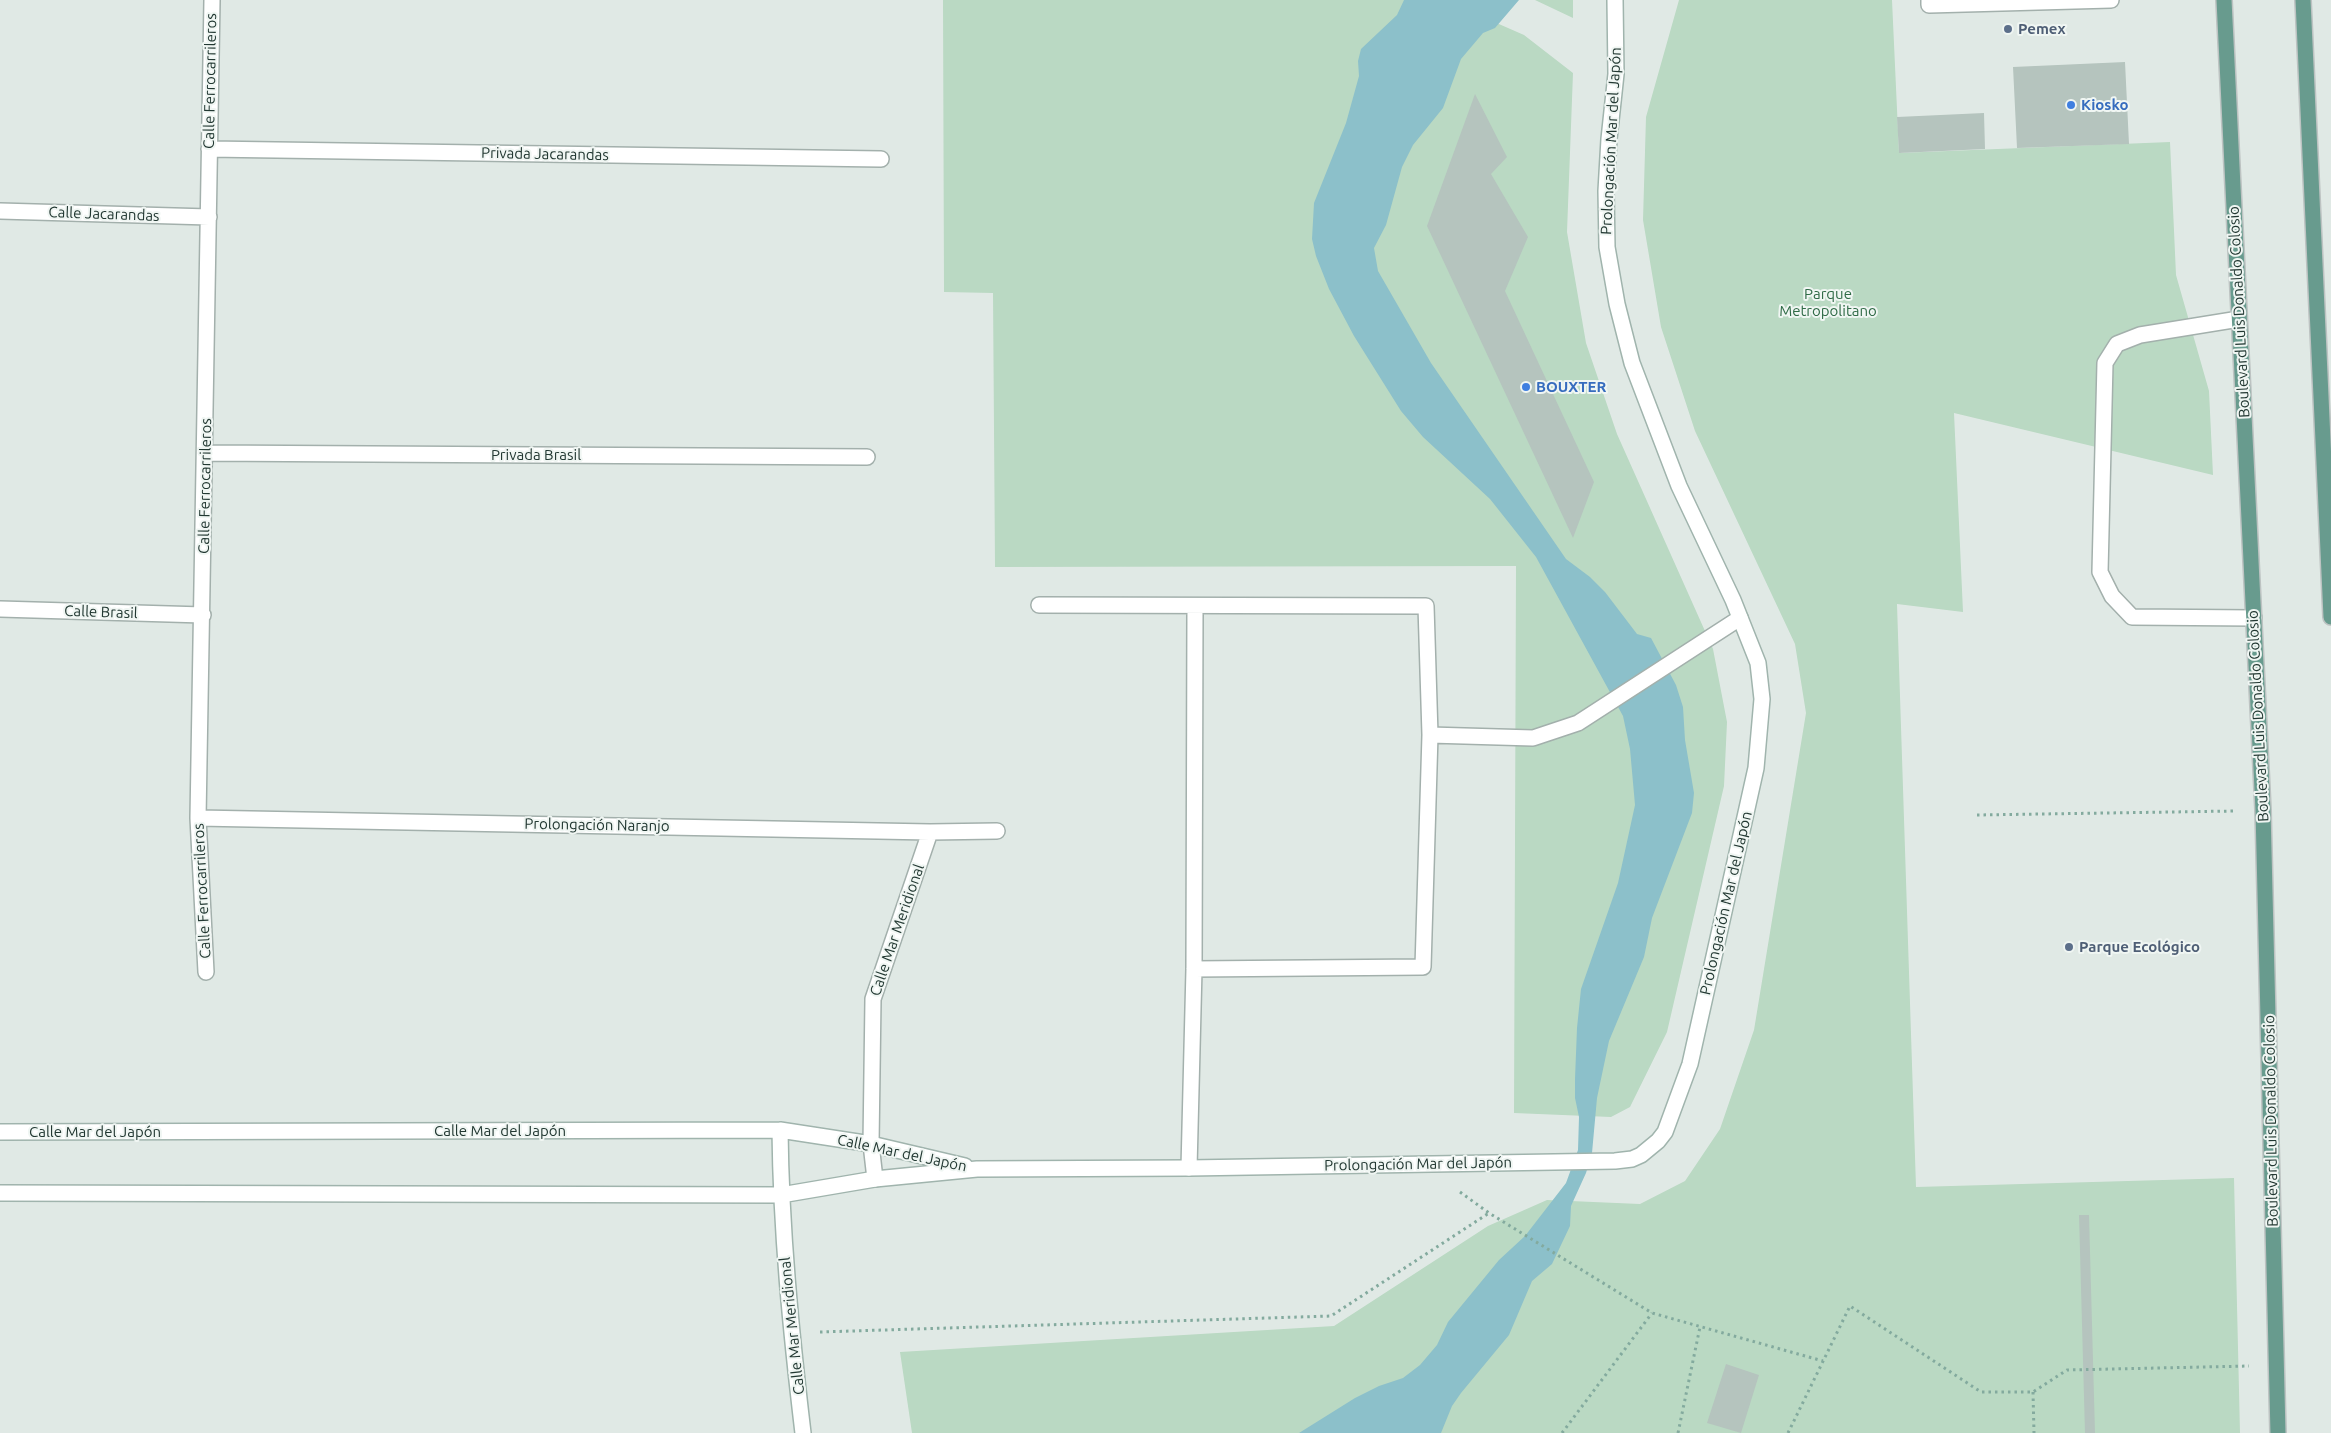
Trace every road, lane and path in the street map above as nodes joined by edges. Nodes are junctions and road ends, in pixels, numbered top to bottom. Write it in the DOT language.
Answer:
graph roads {
  1 [pos="212,0"];
  2 [pos="1615,0"];
  3 [pos="1929,0"];
  4 [pos="2112,0"];
  5 [pos="2224,0"];
  6 [pos="2303,0"];
  7 [pos="209,149"];
  8 [pos="882,159"];
  9 [pos="0,211"];
  10 [pos="209,217"];
  11 [pos="2240,320"];
  12 [pos="205,453"];
  13 [pos="867,457"];
  14 [pos="1039,605"];
  15 [pos="1195,606"];
  16 [pos="0,609"];
  17 [pos="202,615"];
  18 [pos="2331,617"];
  19 [pos="1740,618"];
  20 [pos="2254,618"];
  21 [pos="1430,735"];
  22 [pos="2263,810"];
  23 [pos="1977,815"];
  24 [pos="198,818"];
  25 [pos="997,831"];
  26 [pos="930,832"];
  27 [pos="1194,969"];
  28 [pos="206,972"];
  29 [pos="780,1130"];
  30 [pos="0,1132"];
  31 [pos="871,1144"];
  32 [pos="1189,1168"];
  33 [pos="977,1169"];
  34 [pos="875,1179"];
  35 [pos="1459,1192"];
  36 [pos="0,1193"];
  37 [pos="781,1195"];
  38 [pos="1489,1213"];
  39 [pos="1652,1313"];
  40 [pos="1700,1327"];
  41 [pos="791,1333"];
  42 [pos="1823,1361"];
  43 [pos="2277,1365"];
  44 [pos="2033,1392"];
  45 [pos="803,1433"];
  46 [pos="1562,1433"];
  47 [pos="1678,1433"];
  48 [pos="1788,1433"];
  49 [pos="2034,1433"];
  50 [pos="2278,1433"];
  1 -- 7 [label="street, Calle Ferrocarrileros"];
  2 -- 19 [label="street, Prolongación Mar del Japón"];
  3 -- 4 [label="street"];
  5 -- 11 [label="main road, Boulevard Luis Donaldo Colosio"];
  6 -- 18 [label="main road"];
  7 -- 8 [label="street, Privada Jacarandas"];
  7 -- 10 [label="street, Calle Ferrocarrileros"];
  9 -- 10 [label="street, Calle Jacarandas"];
  10 -- 12 [label="street, Calle Ferrocarrileros"];
  11 -- 20 [label="main road, Boulevard Luis Donaldo Colosio"];
  11 -- 20 [label="street"];
  12 -- 13 [label="street, Privada Brasil"];
  12 -- 17 [label="street, Calle Ferrocarrileros"];
  14 -- 15 [label="street"];
  15 -- 21 [label="street"];
  15 -- 27 [label="street"];
  16 -- 17 [label="street, Calle Brasil"];
  17 -- 24 [label="street, Calle Ferrocarrileros"];
  19 -- 21 [label="street"];
  19 -- 32 [label="street, Prolongación Mar del Japón"];
  20 -- 22 [label="main road, Boulevard Luis Donaldo Colosio"];
  21 -- 27 [label="street"];
  22 -- 23 [label="path"];
  22 -- 43 [label="main road, Boulevard Luis Donaldo Colosio"];
  24 -- 26 [label="street, Prolongación Naranjo"];
  24 -- 28 [label="street, Calle Ferrocarrileros"];
  25 -- 26 [label="street, Prolongación Naranjo"];
  26 -- 31 [label="street, Calle Mar Meridional"];
  27 -- 32 [label="street"];
  29 -- 30 [label="street, Calle Mar del Japón"];
  29 -- 31 [label="street, Calle Mar del Japón"];
  29 -- 37 [label="street, Calle Mar Meridional"];
  31 -- 33 [label="street, Calle Mar del Japón"];
  31 -- 34 [label="street, Calle Mar Meridional"];
  32 -- 33 [label="street, Prolongación Mar del Japón"];
  33 -- 34 [label="street, Calle Mar del Japón"];
  34 -- 37 [label="street, Calle Mar del Japón"];
  35 -- 38 [label="path"];
  36 -- 37 [label="street, Calle Mar del Japón"];
  37 -- 41 [label="street, Calle Mar Meridional"];
  38 -- 39 [label="path"];
  38 -- 41 [label="path"];
  39 -- 40 [label="path"];
  39 -- 46 [label="path"];
  40 -- 42 [label="path"];
  40 -- 47 [label="path"];
  41 -- 45 [label="street, Calle Mar Meridional"];
  42 -- 44 [label="path"];
  42 -- 48 [label="path"];
  43 -- 44 [label="path"];
  43 -- 50 [label="main road, Boulevard Luis Donaldo Colosio"];
  44 -- 49 [label="path"];
}
